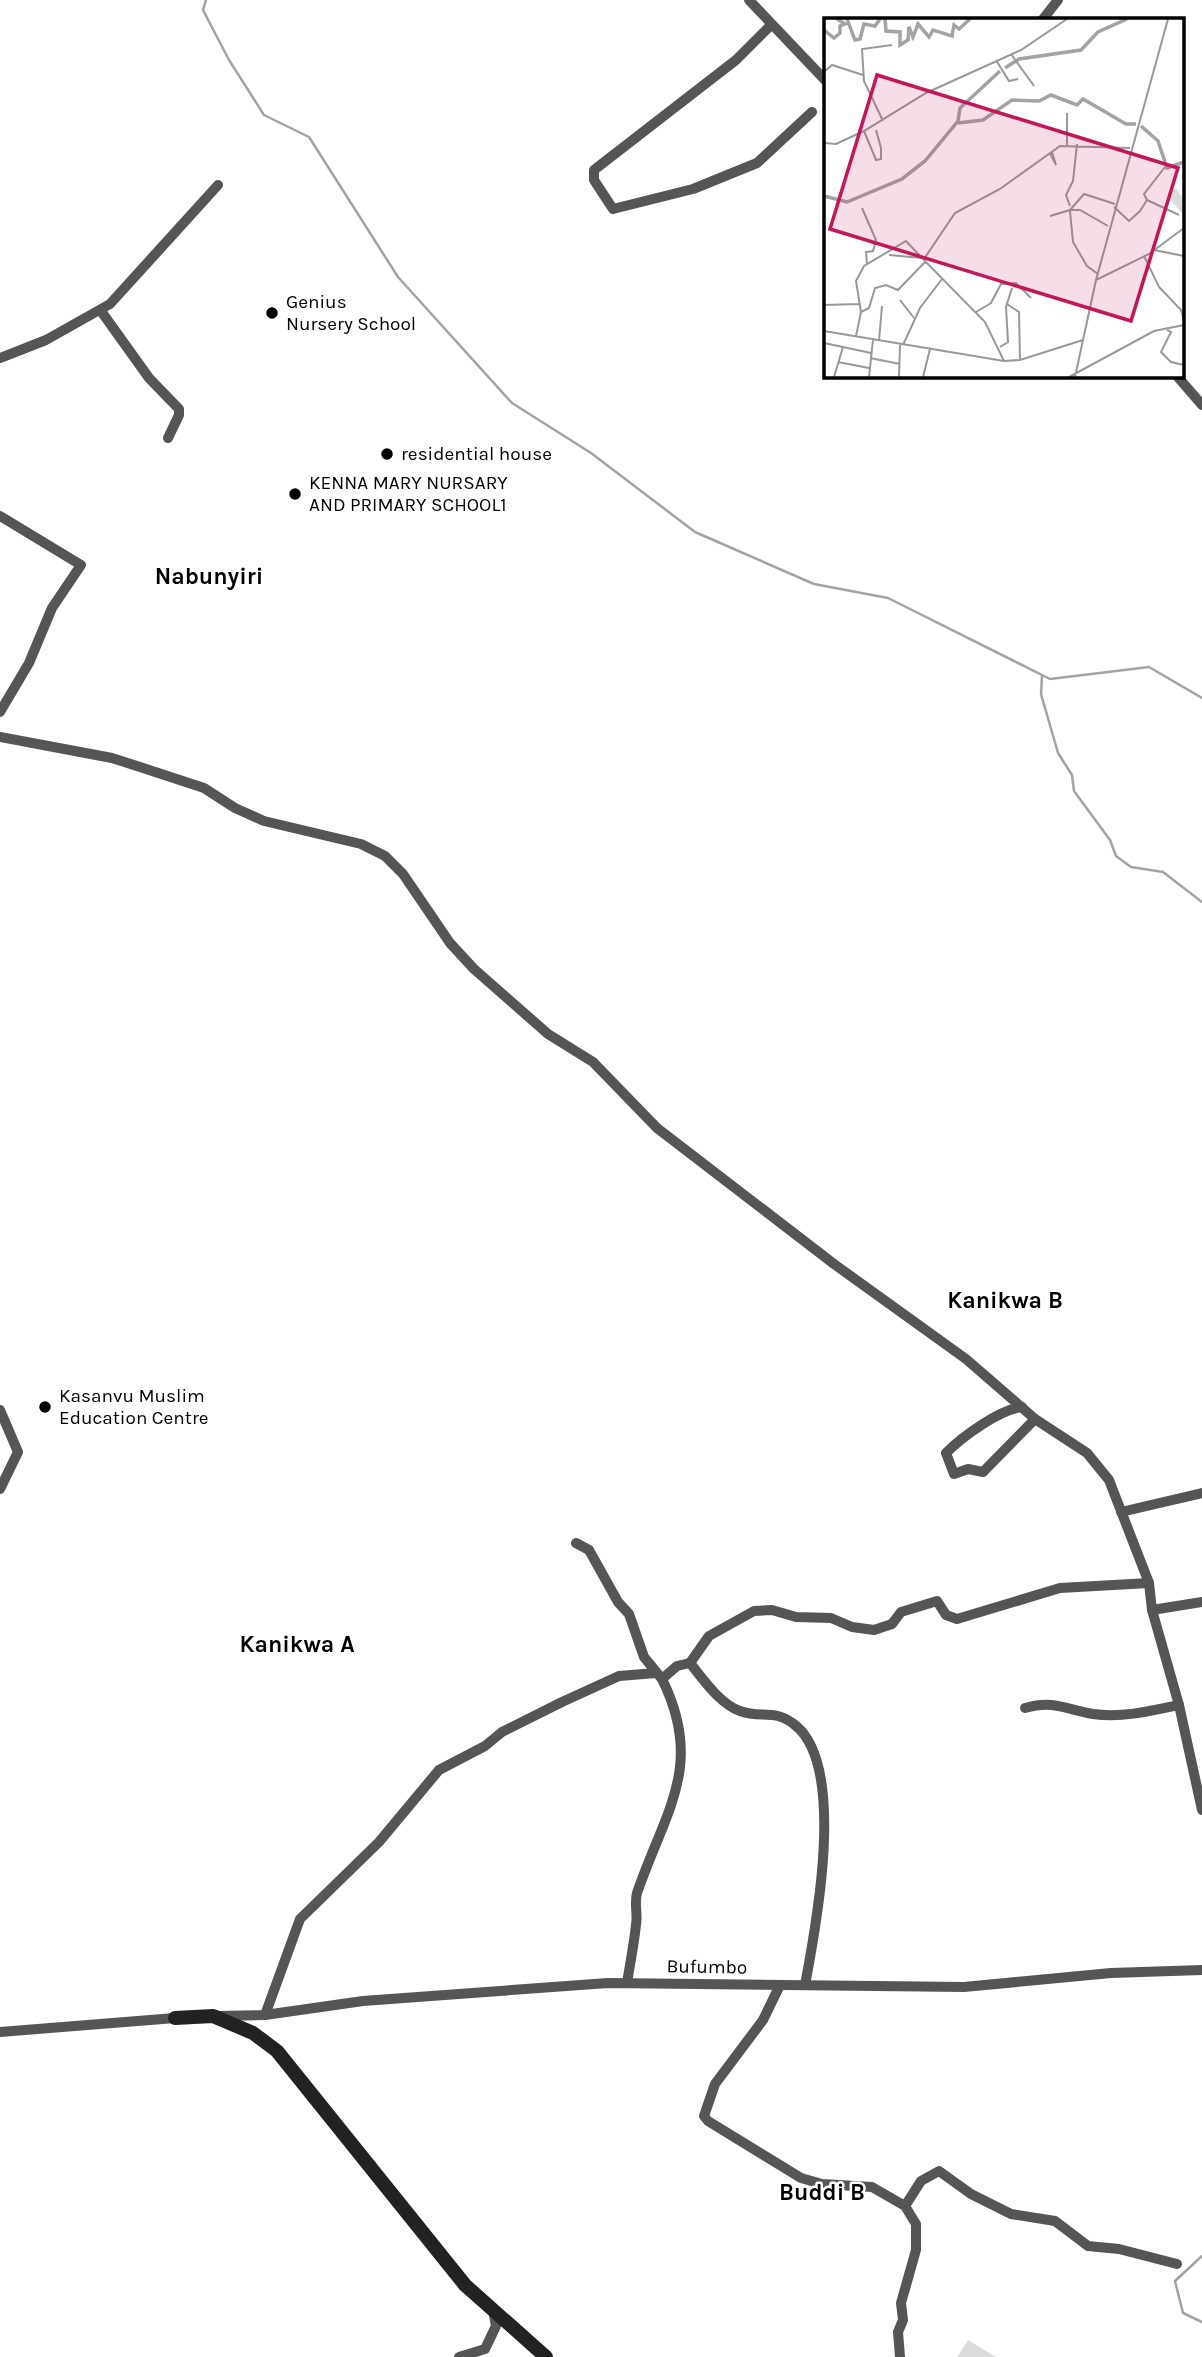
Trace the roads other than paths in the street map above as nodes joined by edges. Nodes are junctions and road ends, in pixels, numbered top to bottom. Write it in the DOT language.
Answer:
graph roads {
  1 [pos="749,0"];
  2 [pos="1058,0"];
  3 [pos="1044,18"];
  4 [pos="771,25"];
  5 [pos="824,79"];
  6 [pos="812,112"];
  7 [pos="218,185"];
  8 [pos="101,311"];
  9 [pos="0,358"];
  10 [pos="1179,378"];
  11 [pos="1202,405"];
  12 [pos="168,438"];
  13 [pos="0,516"];
  14 [pos="0,712"];
  15 [pos="0,737"];
  16 [pos="1022,1407"];
  17 [pos="0,1410"];
  18 [pos="1035,1419"];
  19 [pos="0,1489"];
  20 [pos="1202,1493"];
  21 [pos="1121,1512"];
  22 [pos="576,1543"];
  23 [pos="1149,1583"];
  24 [pos="1202,1602"];
  25 [pos="1152,1610"];
  26 [pos="690,1663"];
  27 [pos="659,1676"];
  28 [pos="1179,1705"];
  29 [pos="1025,1708"];
  30 [pos="1202,1810"];
  31 [pos="1202,1970"];
  32 [pos="627,1983"];
  33 [pos="780,1985"];
  34 [pos="805,1985"];
  35 [pos="265,2015"];
  36 [pos="213,2016"];
  37 [pos="175,2018"];
  38 [pos="0,2032"];
  39 [pos="905,2206"];
  40 [pos="1177,2264"];
  41 [pos="493,2309"];
  42 [pos="459,2357"];
  43 [pos="547,2357"];
  44 [pos="900,2357"];
  1 -- 4 [label="street"];
  2 -- 3 [label="street"];
  4 -- 5 [label="street"];
  4 -- 6 [label="street"];
  7 -- 8 [label="street"];
  8 -- 9 [label="street"];
  8 -- 12 [label="street"];
  10 -- 11 [label="street"];
  13 -- 14 [label="street"];
  15 -- 16 [label="street"];
  16 -- 18 [label="street"];
  16 -- 18 [label="street"];
  17 -- 19 [label="street"];
  18 -- 21 [label="street"];
  20 -- 21 [label="street"];
  21 -- 23 [label="street"];
  22 -- 27 [label="street"];
  23 -- 25 [label="street"];
  23 -- 26 [label="street"];
  24 -- 25 [label="street"];
  25 -- 28 [label="street"];
  26 -- 27 [label="street"];
  26 -- 34 [label="street"];
  27 -- 32 [label="street"];
  27 -- 35 [label="street"];
  28 -- 29 [label="street"];
  28 -- 30 [label="street"];
  31 -- 34 [label="street, Bufumbo"];
  32 -- 33 [label="street, Bufumbo"];
  32 -- 35 [label="street, Bufumbo"];
  33 -- 34 [label="street, Bufumbo"];
  33 -- 39 [label="street"];
  35 -- 36 [label="street, Bufumbo"];
  36 -- 37 [label="street"];
  36 -- 41 [label="street"];
  37 -- 38 [label="street"];
  39 -- 40 [label="street"];
  39 -- 44 [label="street"];
  41 -- 42 [label="street"];
  41 -- 43 [label="street"];
}
